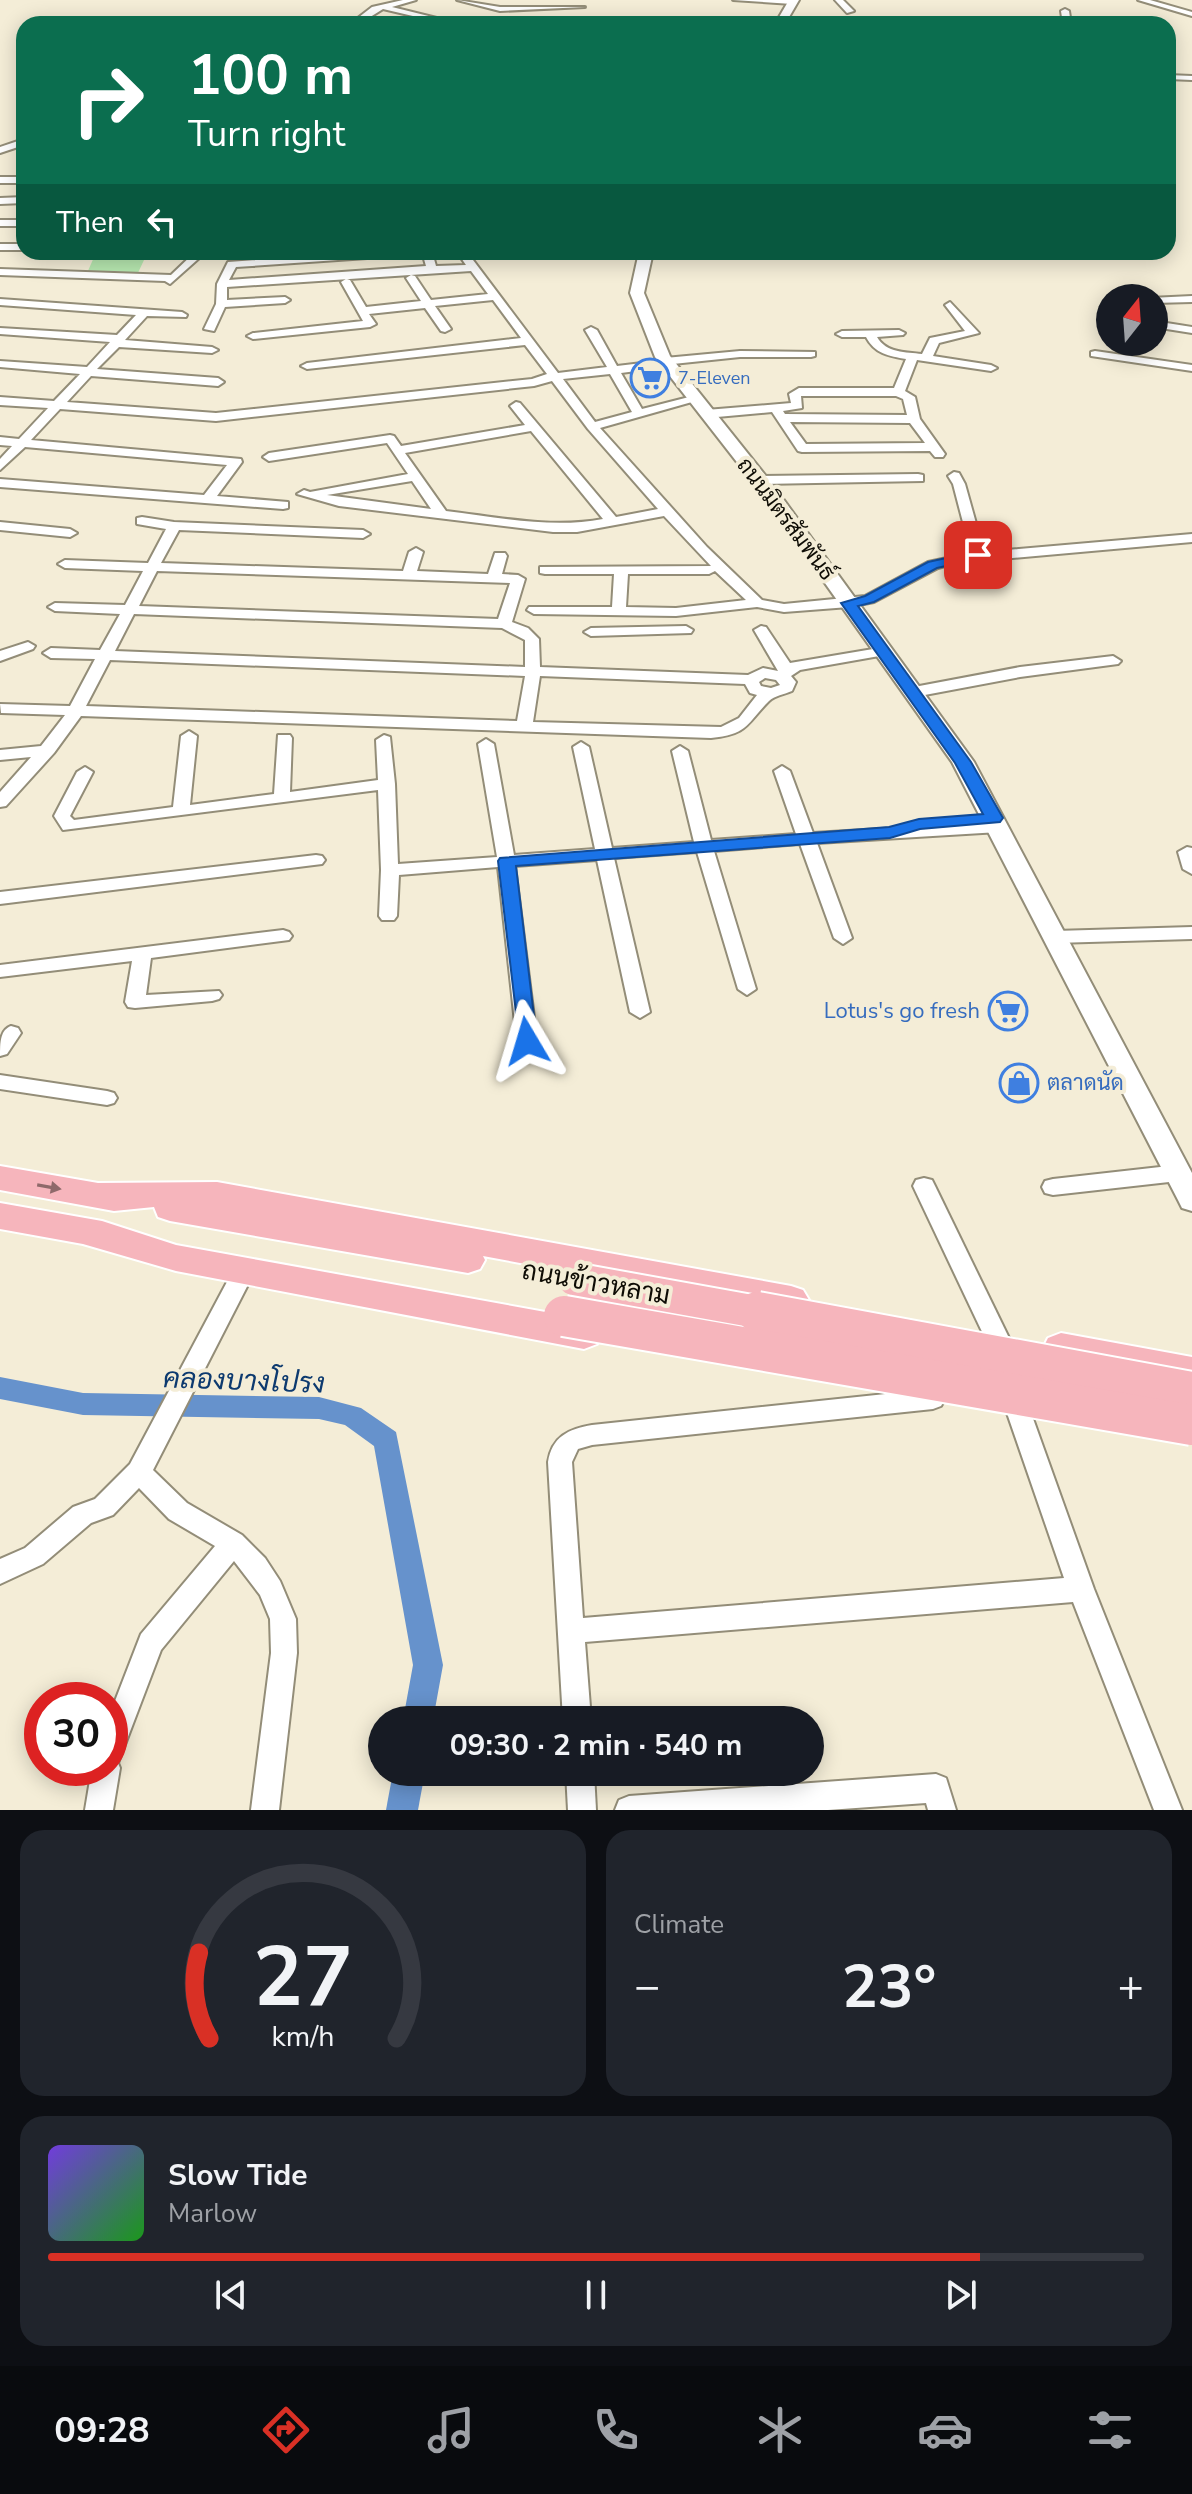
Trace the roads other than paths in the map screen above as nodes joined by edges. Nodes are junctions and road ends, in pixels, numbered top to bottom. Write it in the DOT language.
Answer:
graph roads {
  1 [pos="412,0"];
  2 [pos="461,0"];
  3 [pos="737,0"];
  4 [pos="839,0"];
  5 [pos="1142,0"];
  6 [pos="399,1"];
  7 [pos="793,1"];
  8 [pos="582,4"];
  9 [pos="382,7"];
  10 [pos="850,11"];
  11 [pos="1065,11"];
  12 [pos="1192,14"];
  13 [pos="367,16"];
  14 [pos="422,16"];
  15 [pos="1066,16"];
  16 [pos="192,260"];
  17 [pos="272,260"];
  18 [pos="429,260"];
  19 [pos="468,260"];
  20 [pos="644,260"];
  21 [pos="473,267"];
  22 [pos="432,269"];
  23 [pos="0,272"];
  24 [pos="411,278"];
  25 [pos="283,280"];
  26 [pos="346,282"];
  27 [pos="222,284"];
  28 [pos="494,296"];
  29 [pos="1192,299"];
  30 [pos="285,300"];
  31 [pos="1168,300"];
  32 [pos="0,302"];
  33 [pos="428,303"];
  34 [pos="221,304"];
  35 [pos="950,305"];
  36 [pos="362,311"];
  37 [pos="144,313"];
  38 [pos="182,315"];
  39 [pos="287,315"];
  40 [pos="1168,326"];
  41 [pos="210,329"];
  42 [pos="445,329"];
  43 [pos="591,330"];
  44 [pos="1192,330"];
  45 [pos="0,331"];
  46 [pos="870,333"];
  47 [pos="842,334"];
  48 [pos="253,336"];
  49 [pos="934,340"];
  50 [pos="118,341"];
  51 [pos="528,341"];
  52 [pos="212,350"];
  53 [pos="811,354"];
  54 [pos="1095,354"];
  55 [pos="919,358"];
  56 [pos="0,364"];
  57 [pos="667,365"];
  58 [pos="307,366"];
  59 [pos="991,368"];
  60 [pos="1192,368"];
  61 [pos="618,371"];
  62 [pos="89,372"];
  63 [pos="550,377"];
  64 [pos="218,382"];
  65 [pos="898,392"];
  66 [pos="0,401"];
  67 [pos="57,405"];
  68 [pos="516,406"];
  69 [pos="700,407"];
  70 [pos="779,413"];
  71 [pos="639,414"];
  72 [pos="914,419"];
  73 [pos="592,426"];
  74 [pos="534,427"];
  75 [pos="0,441"];
  76 [pos="22,443"];
  77 [pos="398,450"];
  78 [pos="269,457"];
  79 [pos="0,466"];
  80 [pos="954,476"];
  81 [pos="416,477"];
  82 [pos="918,478"];
  83 [pos="759,480"];
  84 [pos="0,483"];
  85 [pos="208,499"];
  86 [pos="283,505"];
  87 [pos="667,511"];
  88 [pos="441,514"];
  89 [pos="142,521"];
  90 [pos="612,521"];
  91 [pos="0,526"];
  92 [pos="174,526"];
  93 [pos="70,533"];
  94 [pos="363,534"];
  95 [pos="1192,538"];
  96 [pos="416,552"];
  97 [pos="978,555"];
  98 [pos="500,556"];
  99 [pos="65,564"];
  100 [pos="152,567"];
  101 [pos="545,570"];
  102 [pos="709,570"];
  103 [pos="621,571"];
  104 [pos="409,576"];
  105 [pos="494,577"];
  106 [pos="757,603"];
  107 [pos="849,603"];
  108 [pos="55,607"];
  109 [pos="129,610"];
  110 [pos="534,610"];
  111 [pos="589,611"];
  112 [pos="619,611"];
  113 [pos="504,624"];
  114 [pos="686,630"];
  115 [pos="761,630"];
  116 [pos="28,646"];
  117 [pos="51,653"];
  118 [pos="887,654"];
  119 [pos="105,655"];
  120 [pos="0,656"];
  121 [pos="1113,661"];
  122 [pos="533,671"];
  123 [pos="784,673"];
  124 [pos="751,680"];
  125 [pos="914,692"];
  126 [pos="766,693"];
  127 [pos="1,708"];
  128 [pos="76,709"];
  129 [pos="524,726"];
  130 [pos="189,736"];
  131 [pos="284,738"];
  132 [pos="384,740"];
  133 [pos="486,744"];
  134 [pos="581,747"];
  135 [pos="48,750"];
  136 [pos="680,751"];
  137 [pos="0,755"];
  138 [pos="782,771"];
  139 [pos="85,772"];
  140 [pos="387,784"];
  141 [pos="282,796"];
  142 [pos="0,802"];
  143 [pos="181,809"];
  144 [pos="997,823"];
  145 [pos="807,839"];
  146 [pos="704,846"];
  147 [pos="607,854"];
  148 [pos="316,860"];
  149 [pos="506,861"];
  150 [pos="390,870"];
  151 [pos="0,898"];
  152 [pos="388,916"];
  153 [pos="1192,933"];
  154 [pos="283,936"];
  155 [pos="1055,937"];
  156 [pos="843,938"];
  157 [pos="142,953"];
  158 [pos="0,971"];
  159 [pos="747,989"];
  160 [pos="212,995"];
  161 [pos="640,1012"];
  162 [pos="527,1041"];
  163 [pos="0,1082"];
  164 [pos="107,1098"];
  165 [pos="1178,1173"];
  166 [pos="0,1178"];
  167 [pos="924,1186"];
  168 [pos="1053,1187"];
  169 [pos="98,1195"];
  170 [pos="1192,1200"];
  171 [pos="0,1216"];
  172 [pos="84,1231"];
  173 [pos="244,1271"];
  174 [pos="845,1309"];
  175 [pos="997,1338"];
  176 [pos="1119,1358"];
  177 [pos="1192,1372"];
  178 [pos="834,1380"];
  179 [pos="1192,1393"];
  180 [pos="933,1399"];
  181 [pos="1019,1413"];
  182 [pos="1192,1418"];
  183 [pos="1192,1425"];
  184 [pos="1105,1429"];
  185 [pos="1192,1444"];
  186 [pos="139,1472"];
  187 [pos="233,1543"];
  188 [pos="0,1572"];
  189 [pos="1081,1589"];
  190 [pos="572,1631"];
  191 [pos="128,1703"];
  192 [pos="576,1706"];
  193 [pos="103,1786"];
  194 [pos="581,1786"];
  195 [pos="99,1810"];
  196 [pos="265,1810"];
  197 [pos="582,1810"];
  198 [pos="629,1810"];
  199 [pos="942,1810"];
  200 [pos="1168,1810"];
  1 -- 6 [label="street"];
  2 -- 8 [label="street"];
  3 -- 7 [label="street"];
  4 -- 10 [label="street"];
  5 -- 12 [label="street"];
  6 -- 9 [label="street"];
  9 -- 13 [label="street"];
  9 -- 14 [label="street"];
  11 -- 15 [label="street"];
  16 -- 23 [label="street"];
  17 -- 27 [label="street"];
  18 -- 22 [label="street"];
  19 -- 21 [label="street"];
  20 -- 57 [label="street, ถนนมิตรสัมพันธ์"];
  21 -- 22 [label="street"];
  21 -- 28 [label="street"];
  22 -- 25 [label="street"];
  24 -- 33 [label="street"];
  25 -- 27 [label="street"];
  25 -- 30 [label="street"];
  26 -- 36 [label="street"];
  27 -- 34 [label="street"];
  28 -- 33 [label="street"];
  28 -- 51 [label="street"];
  29 -- 31 [label="street"];
  30 -- 34 [label="street"];
  30 -- 39 [label="street"];
  32 -- 37 [label="street"];
  33 -- 36 [label="street"];
  33 -- 42 [label="street"];
  34 -- 41 [label="street"];
  35 -- 49 [label="street"];
  36 -- 48 [label="street"];
  37 -- 38 [label="street"];
  37 -- 50 [label="street"];
  40 -- 44 [label="street"];
  43 -- 61 [label="street"];
  45 -- 50 [label="street"];
  46 -- 47 [label="street"];
  46 -- 49 [label="street"];
  46 -- 55 [label="street"];
  49 -- 55 [label="street"];
  50 -- 52 [label="street"];
  50 -- 62 [label="street"];
  51 -- 58 [label="street"];
  51 -- 63 [label="street"];
  53 -- 57 [label="street"];
  54 -- 60 [label="street"];
  55 -- 59 [label="street"];
  55 -- 65 [label="street"];
  56 -- 62 [label="street"];
  57 -- 61 [label="street"];
  57 -- 69 [label="street, ถนนมิตรสัมพันธ์"];
  61 -- 63 [label="street"];
  61 -- 71 [label="street"];
  62 -- 64 [label="street"];
  62 -- 67 [label="street"];
  63 -- 67 [label="street"];
  63 -- 73 [label="street"];
  65 -- 70 [label="street"];
  65 -- 72 [label="street"];
  66 -- 67 [label="street"];
  67 -- 76 [label="street"];
  68 -- 74 [label="street"];
  69 -- 70 [label="street"];
  69 -- 71 [label="street"];
  69 -- 83 [label="street, ถนนมิตรสัมพันธ์"];
  70 -- 72 [label="street"];
  70 -- 72 [label="street"];
  71 -- 73 [label="street"];
  73 -- 87 [label="street"];
  74 -- 77 [label="street"];
  74 -- 90 [label="street"];
  75 -- 76 [label="street"];
  76 -- 79 [label="street"];
  76 -- 85 [label="street"];
  77 -- 78 [label="street"];
  77 -- 81 [label="street"];
  80 -- 97 [label="street"];
  81 -- 88 [label="street"];
  81 -- 88 [label="street"];
  82 -- 83 [label="street"];
  83 -- 107 [label="street, ถนนมิตรสัมพันธ์"];
  84 -- 85 [label="street"];
  85 -- 86 [label="street"];
  87 -- 90 [label="street"];
  87 -- 106 [label="street"];
  88 -- 90 [label="street"];
  89 -- 92 [label="street"];
  91 -- 93 [label="street"];
  92 -- 94 [label="street"];
  92 -- 100 [label="street"];
  95 -- 97 [label="street"];
  96 -- 104 [label="street"];
  97 -- 107 [label="street"];
  98 -- 105 [label="street"];
  99 -- 100 [label="street"];
  100 -- 104 [label="street"];
  100 -- 109 [label="street"];
  101 -- 103 [label="street"];
  102 -- 103 [label="street"];
  103 -- 112 [label="street"];
  104 -- 105 [label="street"];
  105 -- 113 [label="street"];
  106 -- 107 [label="street"];
  106 -- 112 [label="street"];
  107 -- 118 [label="street, ถนนมิตรสัมพันธ์"];
  108 -- 109 [label="street"];
  109 -- 113 [label="street"];
  109 -- 119 [label="street"];
  110 -- 111 [label="street"];
  111 -- 112 [label="street"];
  111 -- 114 [label="street"];
  113 -- 122 [label="street"];
  115 -- 123 [label="street"];
  116 -- 120 [label="street"];
  117 -- 119 [label="street"];
  118 -- 123 [label="street"];
  118 -- 125 [label="street, ถนนมิตรสัมพันธ์"];
  119 -- 122 [label="street"];
  119 -- 128 [label="street"];
  121 -- 125 [label="street"];
  122 -- 124 [label="street"];
  122 -- 129 [label="street"];
  123 -- 124 [label="street"];
  123 -- 126 [label="street"];
  124 -- 126 [label="street"];
  125 -- 144 [label="street, ถนนมิตรสัมพันธ์"];
  126 -- 129 [label="street"];
  127 -- 128 [label="street"];
  128 -- 129 [label="street"];
  128 -- 135 [label="street"];
  130 -- 143 [label="street"];
  131 -- 141 [label="street"];
  132 -- 140 [label="street"];
  133 -- 149 [label="street"];
  134 -- 147 [label="street"];
  135 -- 137 [label="street"];
  135 -- 142 [label="street"];
  136 -- 146 [label="street"];
  138 -- 145 [label="street"];
  139 -- 143 [label="street"];
  140 -- 141 [label="street"];
  140 -- 150 [label="street"];
  141 -- 143 [label="street"];
  144 -- 145 [label="street"];
  144 -- 155 [label="street, ถนนมิตรสัมพันธ์"];
  145 -- 146 [label="street"];
  145 -- 156 [label="street"];
  146 -- 147 [label="street"];
  146 -- 159 [label="street"];
  147 -- 149 [label="street"];
  147 -- 161 [label="street"];
  148 -- 151 [label="street"];
  149 -- 150 [label="street"];
  149 -- 162 [label="street"];
  150 -- 152 [label="street"];
  153 -- 155 [label="street"];
  154 -- 157 [label="street"];
  155 -- 165 [label="street, ถนนมิตรสัมพันธ์"];
  157 -- 158 [label="street"];
  157 -- 160 [label="street"];
  163 -- 164 [label="street"];
  165 -- 168 [label="street"];
  165 -- 170 [label="street, ถนนมิตรสัมพันธ์"];
  166 -- 169 [label="main road, ถนนข้าวหลาม, one-way"];
  167 -- 175 [label="street"];
  169 -- 174 [label="main road"];
  169 -- 179 [label="main road, ถนนข้าวหลาม, bridge"];
  171 -- 172 [label="main road, ถนนข้าวหลาม"];
  172 -- 173 [label="main road"];
  172 -- 183 [label="main road, ถนนข้าวหลาม, bridge"];
  173 -- 178 [label="main road"];
  173 -- 186 [label="street"];
  174 -- 175 [label="main road"];
  174 -- 178 [label="main road"];
  175 -- 176 [label="main road"];
  176 -- 177 [label="main road"];
  176 -- 179 [label="main road"];
  178 -- 180 [label="main road"];
  180 -- 181 [label="main road"];
  180 -- 190 [label="street"];
  181 -- 184 [label="main road"];
  181 -- 189 [label="street"];
  182 -- 184 [label="main road"];
  184 -- 185 [label="main road"];
  186 -- 187 [label="street"];
  186 -- 188 [label="street"];
  187 -- 191 [label="street"];
  187 -- 196 [label="street"];
  189 -- 190 [label="street"];
  189 -- 200 [label="street"];
  190 -- 192 [label="street"];
  193 -- 195 [label="street"];
  194 -- 197 [label="street"];
  198 -- 199 [label="street"];
}
